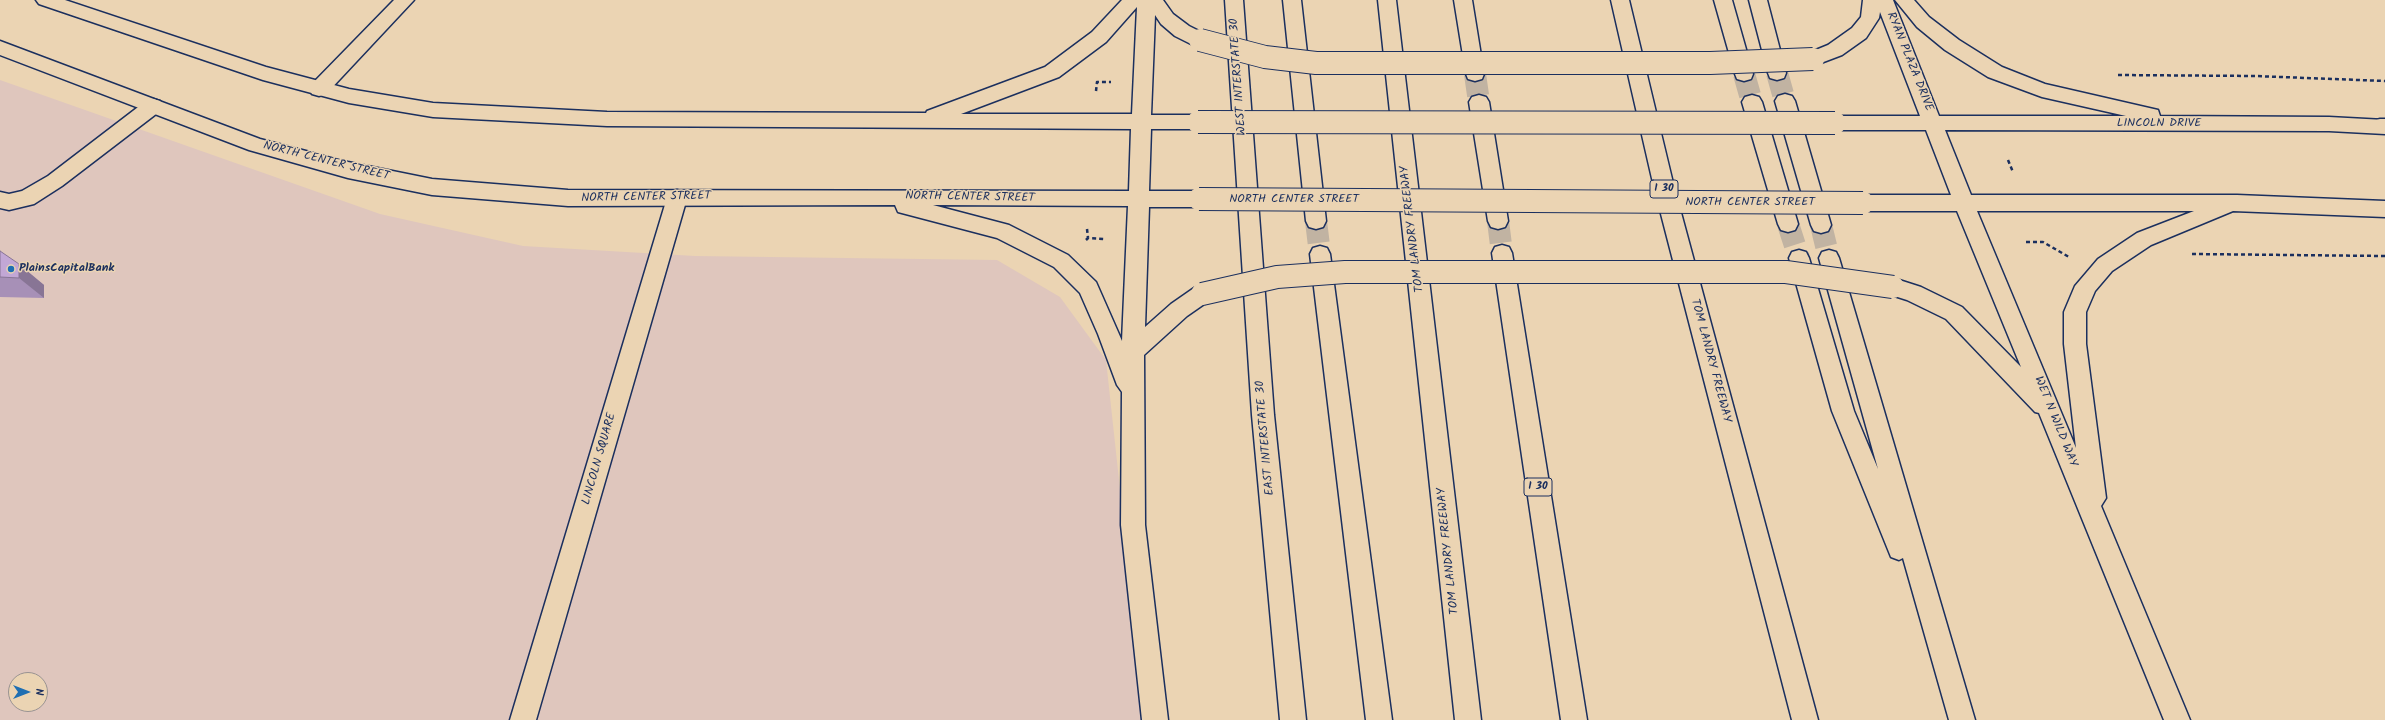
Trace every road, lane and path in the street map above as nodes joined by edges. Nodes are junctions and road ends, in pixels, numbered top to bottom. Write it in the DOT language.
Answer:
graph roads {
  1 [pos="45,0"];
  2 [pos="405,0"];
  3 [pos="1133,0"];
  4 [pos="1146,0"];
  5 [pos="1154,0"];
  6 [pos="1234,0"];
  7 [pos="1292,0"];
  8 [pos="1387,0"];
  9 [pos="1464,0"];
  10 [pos="1620,0"];
  11 [pos="1723,0"];
  12 [pos="1758,0"];
  13 [pos="1872,0"];
  14 [pos="1884,0"];
  15 [pos="1904,0"];
  16 [pos="0,48"];
  17 [pos="1777,73"];
  18 [pos="1475,74"];
  19 [pos="1744,74"];
  20 [pos="2114,75"];
  21 [pos="2385,81"];
  22 [pos="1114,82"];
  23 [pos="319,88"];
  24 [pos="1095,95"];
  25 [pos="1785,100"];
  26 [pos="1479,102"];
  27 [pos="1752,102"];
  28 [pos="153,106"];
  29 [pos="921,121"];
  30 [pos="1141,121"];
  31 [pos="1934,124"];
  32 [pos="2187,124"];
  33 [pos="2383,126"];
  34 [pos="1245,155"];
  35 [pos="2008,160"];
  36 [pos="2015,178"];
  37 [pos="869,197"];
  38 [pos="676,198"];
  39 [pos="0,200"];
  40 [pos="1137,200"];
  41 [pos="2237,203"];
  42 [pos="1964,204"];
  43 [pos="2385,209"];
  44 [pos="1316,221"];
  45 [pos="1498,221"];
  46 [pos="1788,224"];
  47 [pos="1087,225"];
  48 [pos="1821,225"];
  49 [pos="1088,238"];
  50 [pos="2026,242"];
  51 [pos="1502,253"];
  52 [pos="1320,254"];
  53 [pos="2184,254"];
  54 [pos="2385,256"];
  55 [pos="1799,258"];
  56 [pos="1830,258"];
  57 [pos="2071,258"];
  58 [pos="1133,352"];
  59 [pos="1132,397"];
  60 [pos="2052,414"];
  61 [pos="2098,527"];
  62 [pos="1943,658"];
  63 [pos="523,720"];
  64 [pos="1155,720"];
  65 [pos="1293,720"];
  66 [pos="1379,720"];
  67 [pos="1468,720"];
  68 [pos="1574,720"];
  69 [pos="1805,720"];
  70 [pos="1962,720"];
  71 [pos="2177,720"];
  1 -- 23 [label="main road"];
  2 -- 23 [label="main road"];
  3 -- 29 [label="main road"];
  4 -- 30 [label="main road"];
  5 -- 13 [label="main road, bridge"];
  6 -- 34 [label="main road, WEST INTERSTATE 30"];
  7 -- 44 [label="main road"];
  8 -- 67 [label="main road, TOM LANDRY FREEWAY"];
  9 -- 18 [label="main road"];
  10 -- 69 [label="main road, TOM LANDRY FREEWAY / I 30"];
  11 -- 19 [label="main road"];
  12 -- 17 [label="main road"];
  14 -- 31 [label="main road, RYAN PLAZA DRIVE"];
  15 -- 32 [label="main road"];
  16 -- 28 [label="main road, NORTH CENTER STREET"];
  20 -- 21 [label="path"];
  22 -- 24 [label="path"];
  23 -- 29 [label="main road"];
  25 -- 48 [label="main road"];
  26 -- 45 [label="main road"];
  27 -- 46 [label="main road"];
  28 -- 38 [label="main road, NORTH CENTER STREET"];
  28 -- 39 [label="main road"];
  29 -- 30 [label="main road"];
  30 -- 31 [label="main road, bridge"];
  30 -- 40 [label="main road"];
  31 -- 32 [label="main road, LINCOLN DRIVE"];
  31 -- 42 [label="main road, WET N WILD WAY"];
  32 -- 33 [label="main road, LINCOLN DRIVE"];
  34 -- 65 [label="main road, EAST INTERSTATE 30"];
  35 -- 36 [label="path"];
  37 -- 38 [label="main road, NORTH CENTER STREET"];
  37 -- 40 [label="main road, NORTH CENTER STREET"];
  37 -- 59 [label="main road"];
  38 -- 63 [label="main road, LINCOLN SQUARE"];
  40 -- 42 [label="main road, NORTH CENTER STREET, bridge"];
  40 -- 58 [label="main road"];
  41 -- 42 [label="main road"];
  41 -- 43 [label="main road"];
  41 -- 61 [label="main road"];
  42 -- 60 [label="main road, WET N WILD WAY"];
  47 -- 49 [label="path"];
  50 -- 57 [label="path"];
  51 -- 68 [label="main road, I 30"];
  52 -- 66 [label="main road"];
  53 -- 54 [label="path"];
  55 -- 62 [label="main road"];
  56 -- 62 [label="main road"];
  58 -- 59 [label="main road"];
  58 -- 60 [label="main road, bridge"];
  59 -- 64 [label="main road"];
  60 -- 61 [label="main road, WET N WILD WAY"];
  61 -- 71 [label="main road, WET N WILD WAY"];
  62 -- 70 [label="main road"];
}
